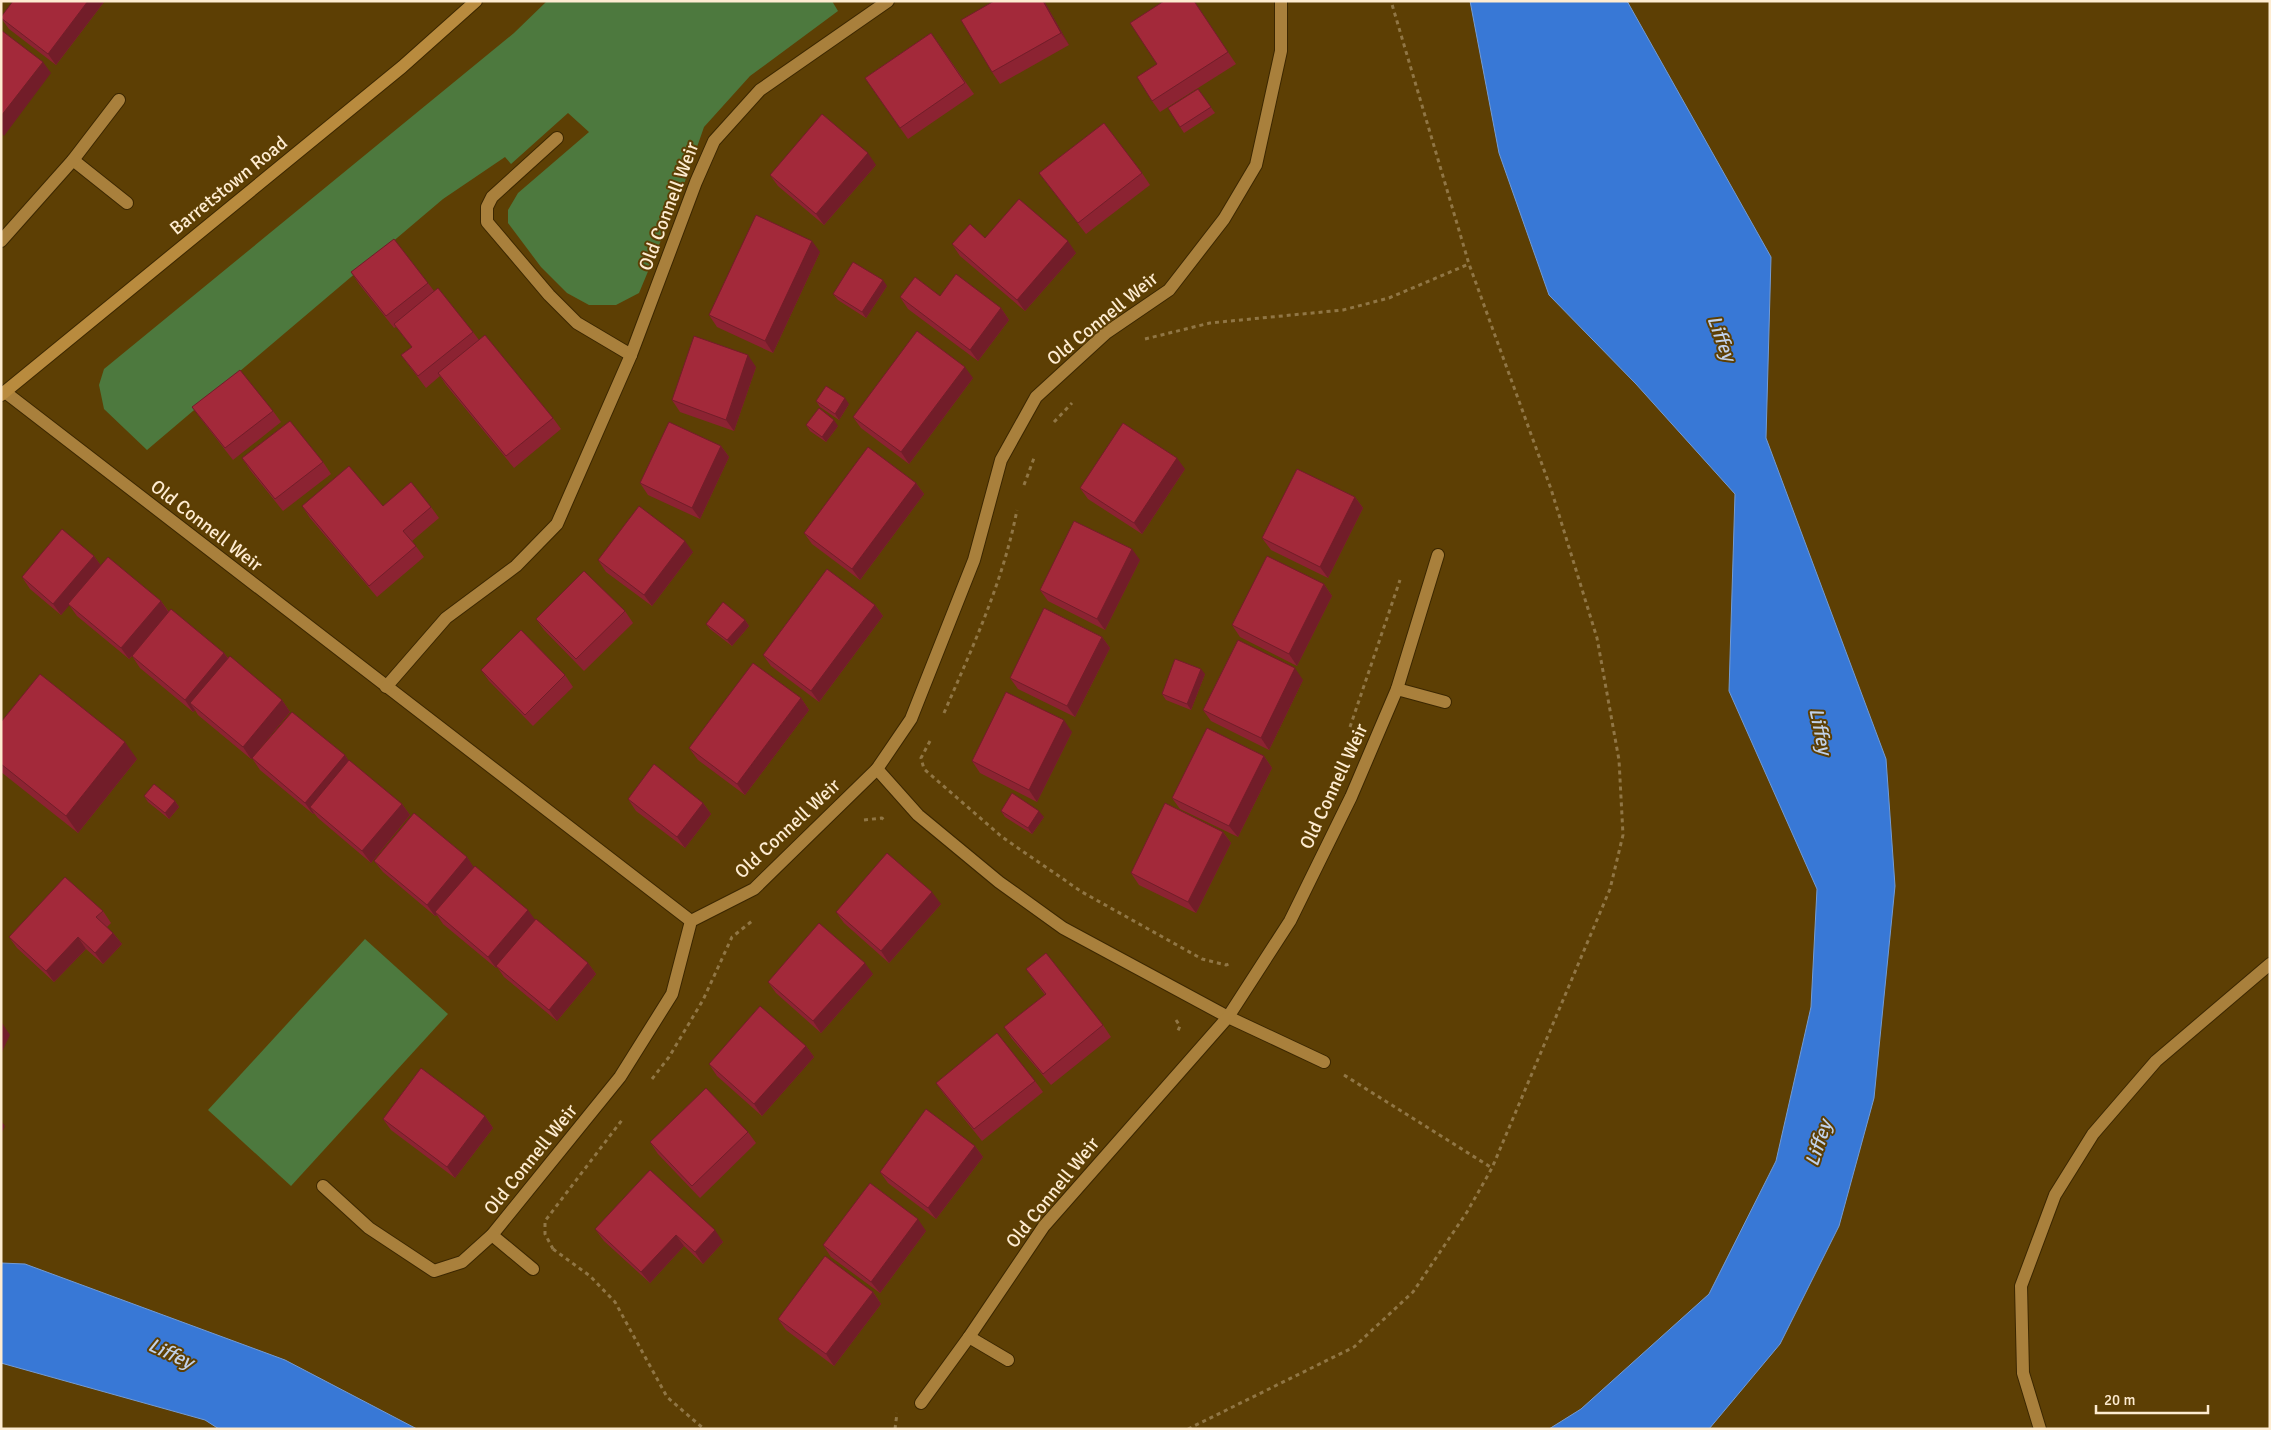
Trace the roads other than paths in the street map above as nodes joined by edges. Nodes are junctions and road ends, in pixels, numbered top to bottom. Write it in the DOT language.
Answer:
graph roads {
  1 [pos="476,1"];
  2 [pos="888,1"];
  3 [pos="1281,1"];
  4 [pos="119,100"];
  5 [pos="557,138"];
  6 [pos="73,160"];
  7 [pos="128,203"];
  8 [pos="1,241"];
  9 [pos="631,355"];
  10 [pos="3,394"];
  11 [pos="1438,555"];
  12 [pos="386,687"];
  13 [pos="1398,689"];
  14 [pos="1445,702"];
  15 [pos="877,768"];
  16 [pos="691,921"];
  17 [pos="2270,964"];
  18 [pos="1228,1017"];
  19 [pos="1324,1062"];
  20 [pos="323,1186"];
  21 [pos="492,1235"];
  22 [pos="533,1269"];
  23 [pos="969,1337"];
  24 [pos="1008,1360"];
  25 [pos="921,1403"];
  26 [pos="2040,1429"];
  1 -- 10 [label="street, Barretstown Road"];
  2 -- 9 [label="street, Old Connell Weir"];
  3 -- 15 [label="street, Old Connell Weir"];
  4 -- 6 [label="street"];
  5 -- 9 [label="street"];
  6 -- 7 [label="street"];
  6 -- 8 [label="street"];
  9 -- 12 [label="street, Old Connell Weir"];
  10 -- 12 [label="street, Old Connell Weir"];
  11 -- 13 [label="street, Old Connell Weir"];
  12 -- 16 [label="street, Old Connell Weir"];
  13 -- 14 [label="street"];
  13 -- 18 [label="street, Old Connell Weir"];
  15 -- 16 [label="street, Old Connell Weir"];
  15 -- 18 [label="street"];
  16 -- 21 [label="street, Old Connell Weir"];
  17 -- 26 [label="street"];
  18 -- 19 [label="street"];
  18 -- 23 [label="street, Old Connell Weir"];
  20 -- 21 [label="street, Old Connell Weir"];
  21 -- 22 [label="street"];
  23 -- 24 [label="street"];
  23 -- 25 [label="street, Old Connell Weir"];
}
